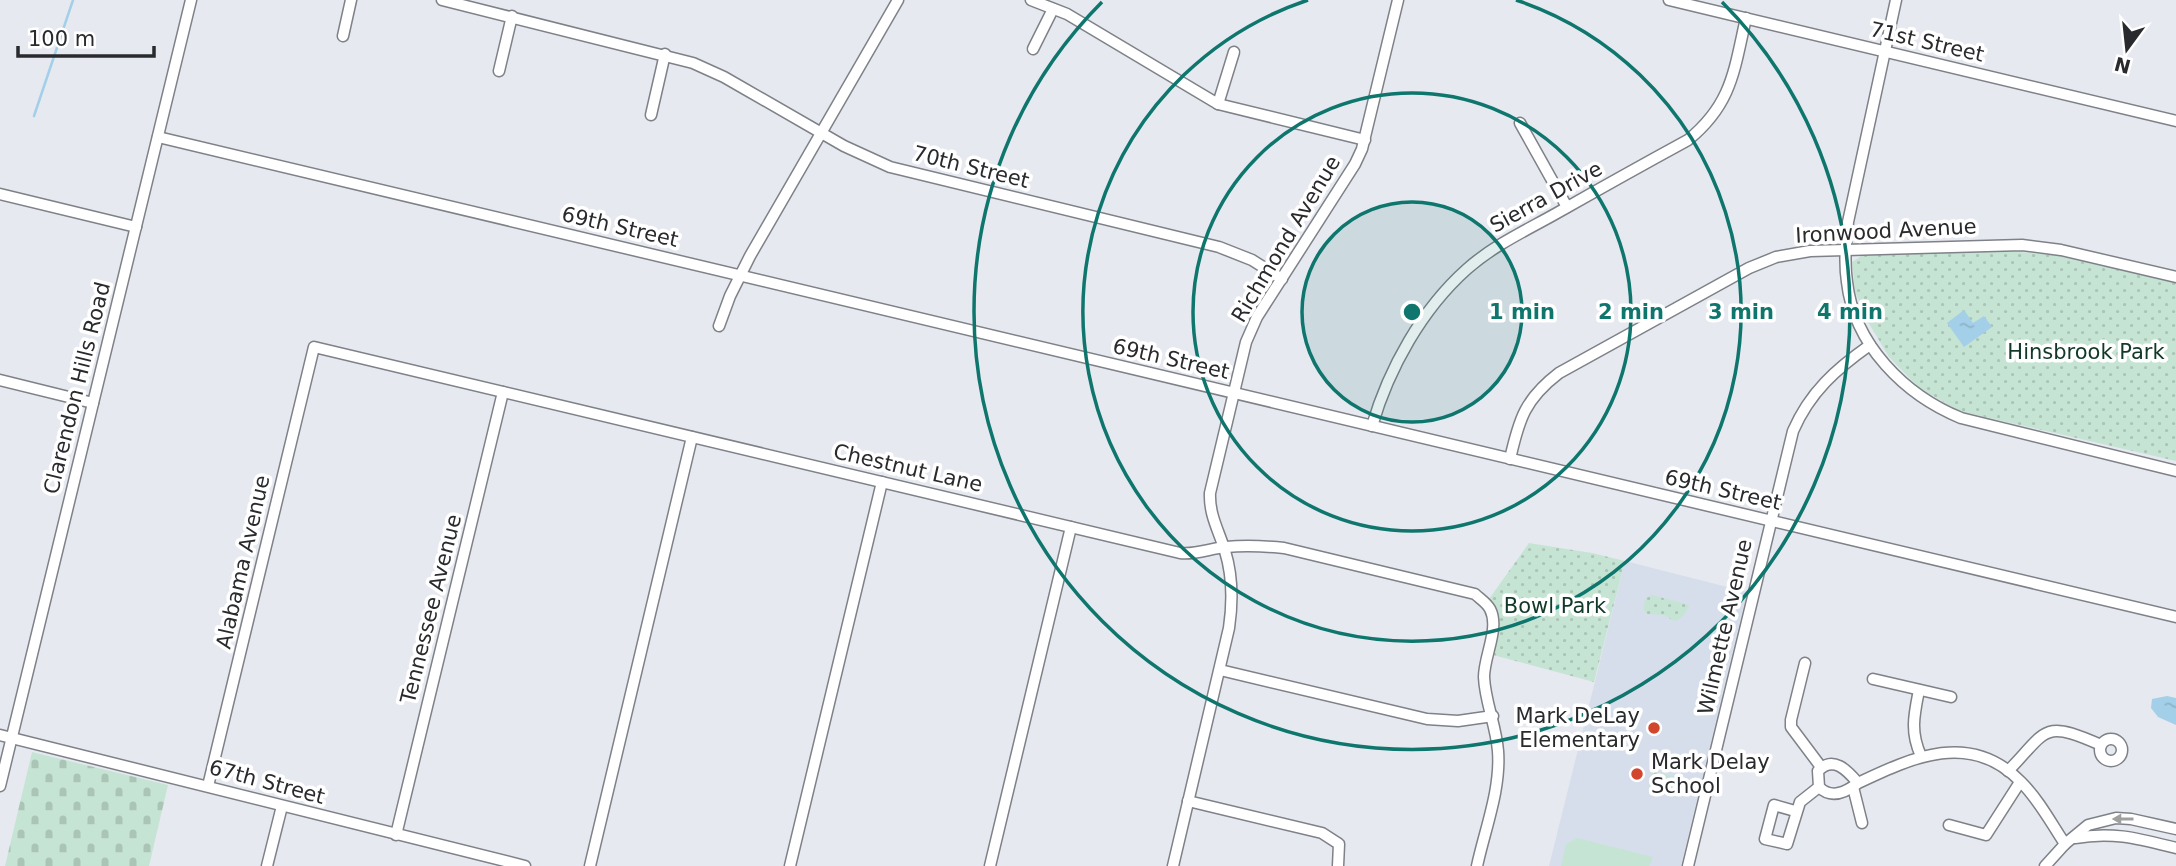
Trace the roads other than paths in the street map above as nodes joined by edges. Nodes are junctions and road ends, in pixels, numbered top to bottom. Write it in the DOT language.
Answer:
graph roads {
  1 [pos="191,0"];
  2 [pos="351,0"];
  3 [pos="442,0"];
  4 [pos="898,0"];
  5 [pos="1031,0"];
  6 [pos="1398,0"];
  7 [pos="1669,0"];
  8 [pos="1896,0"];
  9 [pos="1053,9"];
  10 [pos="512,16"];
  11 [pos="1746,18"];
  12 [pos="343,36"];
  13 [pos="1033,49"];
  14 [pos="1884,51"];
  15 [pos="1234,52"];
  16 [pos="665,54"];
  17 [pos="499,71"];
  18 [pos="1218,104"];
  19 [pos="651,115"];
  20 [pos="2176,121"];
  21 [pos="1520,123"];
  22 [pos="822,134"];
  23 [pos="158,136"];
  24 [pos="1365,140"];
  25 [pos="0,194"];
  26 [pos="1567,207"];
  27 [pos="136,227"];
  28 [pos="1845,251"];
  29 [pos="740,276"];
  30 [pos="2176,277"];
  31 [pos="1282,279"];
  32 [pos="719,326"];
  33 [pos="1870,345"];
  34 [pos="314,347"];
  35 [pos="0,380"];
  36 [pos="503,392"];
  37 [pos="1234,394"];
  38 [pos="93,403"];
  39 [pos="1372,426"];
  40 [pos="692,437"];
  41 [pos="1510,459"];
  42 [pos="2176,471"];
  43 [pos="881,482"];
  44 [pos="1769,521"];
  45 [pos="1071,527"];
  46 [pos="1224,547"];
  47 [pos="2176,617"];
  48 [pos="1805,663"];
  49 [pos="1220,670"];
  50 [pos="1873,679"];
  51 [pos="1919,690"];
  52 [pos="1951,697"];
  53 [pos="1493,716"];
  54 [pos="0,735"];
  55 [pos="12,738"];
  56 [pos="2101,745"];
  57 [pos="1921,756"];
  58 [pos="1821,767"];
  59 [pos="2008,771"];
  60 [pos="2021,782"];
  61 [pos="1855,785"];
  62 [pos="0,786"];
  63 [pos="208,786"];
  64 [pos="1819,787"];
  65 [pos="1188,801"];
  66 [pos="282,806"];
  67 [pos="1796,811"];
  68 [pos="1862,823"];
  69 [pos="1949,825"];
  70 [pos="2176,829"];
  71 [pos="396,835"];
  72 [pos="2070,841"];
  73 [pos="2176,848"];
  74 [pos="267,866"];
  75 [pos="525,866"];
  76 [pos="590,866"];
  77 [pos="790,866"];
  78 [pos="990,866"];
  79 [pos="1173,866"];
  80 [pos="1338,866"];
  81 [pos="1477,866"];
  82 [pos="1688,866"];
  83 [pos="2045,866"];
  1 -- 23 [label="street, Clarendon Hills Road"];
  2 -- 12 [label="street"];
  3 -- 10 [label="street, 70th Street"];
  4 -- 22 [label="street"];
  5 -- 9 [label="street"];
  6 -- 24 [label="street, Richmond Avenue"];
  7 -- 11 [label="street, 71st Street"];
  8 -- 14 [label="street"];
  9 -- 13 [label="street"];
  9 -- 18 [label="street"];
  10 -- 16 [label="street, 70th Street"];
  10 -- 17 [label="street"];
  11 -- 14 [label="street, 71st Street"];
  11 -- 26 [label="street, Sierra Drive"];
  14 -- 20 [label="street, 71st Street"];
  14 -- 28 [label="street"];
  15 -- 18 [label="street"];
  16 -- 19 [label="street"];
  16 -- 22 [label="street, 70th Street"];
  18 -- 24 [label="street"];
  21 -- 26 [label="street"];
  22 -- 29 [label="street"];
  22 -- 31 [label="street, 70th Street"];
  23 -- 27 [label="street, Clarendon Hills Road"];
  23 -- 29 [label="street, 69th Street"];
  24 -- 31 [label="street, Richmond Avenue"];
  25 -- 27 [label="street"];
  26 -- 39 [label="street, Sierra Drive"];
  27 -- 38 [label="street, Clarendon Hills Road"];
  28 -- 30 [label="street, Ironwood Avenue"];
  28 -- 33 [label="street"];
  28 -- 41 [label="street, Ironwood Avenue"];
  29 -- 32 [label="street"];
  29 -- 37 [label="street, 69th Street"];
  31 -- 37 [label="street, Richmond Avenue"];
  33 -- 42 [label="street"];
  33 -- 44 [label="street, Wilmette Avenue"];
  34 -- 36 [label="street, Chestnut Lane"];
  34 -- 63 [label="street, Alabama Avenue"];
  35 -- 38 [label="street"];
  36 -- 40 [label="street, Chestnut Lane"];
  36 -- 71 [label="street, Tennessee Avenue"];
  37 -- 39 [label="street, 69th Street"];
  37 -- 46 [label="street, Richmond Avenue"];
  38 -- 55 [label="street, Clarendon Hills Road"];
  39 -- 41 [label="street, 69th Street"];
  40 -- 43 [label="street, Chestnut Lane"];
  40 -- 76 [label="street"];
  41 -- 44 [label="street, 69th Street"];
  43 -- 45 [label="street, Chestnut Lane"];
  43 -- 77 [label="street"];
  44 -- 47 [label="street, 69th Street"];
  44 -- 82 [label="street, Wilmette Avenue"];
  45 -- 46 [label="street, Chestnut Lane"];
  45 -- 78 [label="street"];
  46 -- 49 [label="street, Richmond Avenue"];
  46 -- 53 [label="street, Chestnut Lane"];
  48 -- 58 [label="street"];
  49 -- 53 [label="street"];
  49 -- 65 [label="street, Richmond Avenue"];
  50 -- 51 [label="street"];
  51 -- 52 [label="street"];
  51 -- 57 [label="street"];
  53 -- 81 [label="street"];
  54 -- 55 [label="street, 67th Street"];
  55 -- 62 [label="street, Clarendon Hills Road"];
  55 -- 63 [label="street, 67th Street"];
  56 -- 59 [label="street"];
  57 -- 59 [label="street"];
  57 -- 61 [label="street"];
  58 -- 61 [label="street"];
  58 -- 64 [label="street"];
  59 -- 60 [label="street"];
  60 -- 69 [label="street"];
  60 -- 72 [label="street"];
  61 -- 64 [label="street"];
  61 -- 68 [label="street"];
  63 -- 66 [label="street, 67th Street"];
  64 -- 67 [label="street"];
  65 -- 79 [label="street, Richmond Avenue"];
  65 -- 80 [label="street"];
  66 -- 71 [label="street, 67th Street"];
  66 -- 74 [label="street"];
  70 -- 72 [label="street, one-way"];
  71 -- 75 [label="street, 67th Street"];
  72 -- 73 [label="street"];
  72 -- 83 [label="street"];
}
